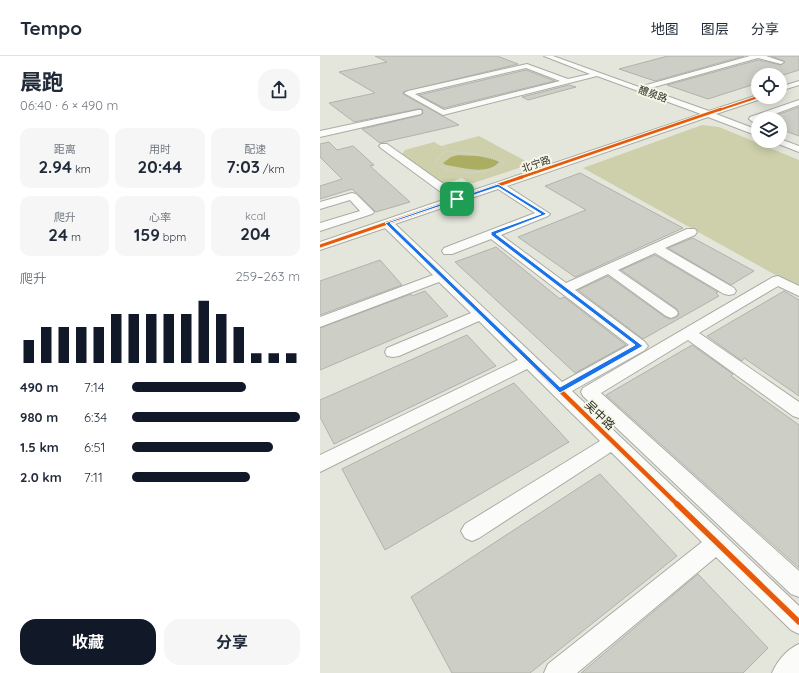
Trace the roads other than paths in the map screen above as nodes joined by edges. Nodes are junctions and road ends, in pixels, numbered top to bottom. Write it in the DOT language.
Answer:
graph roads {
  1 [pos="547,56"];
  2 [pos="757,56"];
  3 [pos="781,62"];
  4 [pos="597,74"];
  5 [pos="567,81"];
  6 [pos="799,83"];
  7 [pos="787,87"];
  8 [pos="639,89"];
  9 [pos="751,99"];
  10 [pos="799,102"];
  11 [pos="418,112"];
  12 [pos="772,112"];
  13 [pos="709,114"];
  14 [pos="751,130"];
  15 [pos="320,134"];
  16 [pos="787,144"];
  17 [pos="384,146"];
  18 [pos="799,149"];
  19 [pos="498,185"];
  20 [pos="457,199"];
  21 [pos="323,205"];
  22 [pos="342,220"];
  23 [pos="387,223"];
  24 [pos="322,226"];
  25 [pos="691,232"];
  26 [pos="493,234"];
  27 [pos="338,240"];
  28 [pos="320,246"];
  29 [pos="656,248"];
  30 [pos="448,250"];
  31 [pos="608,269"];
  32 [pos="442,276"];
  33 [pos="565,289"];
  34 [pos="729,291"];
  35 [pos="799,292"];
  36 [pos="671,313"];
  37 [pos="481,314"];
  38 [pos="320,322"];
  39 [pos="688,333"];
  40 [pos="393,352"];
  41 [pos="529,360"];
  42 [pos="560,390"];
  43 [pos="799,411"];
  44 [pos="613,442"];
  45 [pos="320,464"];
  46 [pos="472,531"];
  47 [pos="717,543"];
  48 [pos="799,586"];
  49 [pos="799,622"];
  50 [pos="799,657"];
  51 [pos="557,673"];
  52 [pos="785,673"];
  1 -- 4 [label="street, 醴泉路"];
  2 -- 3 [label="street"];
  2 -- 8 [label="street"];
  4 -- 5 [label="street"];
  4 -- 8 [label="street, 醴泉路"];
  5 -- 5 [label="street"];
  6 -- 7 [label="street"];
  8 -- 13 [label="street, 醴泉路"];
  9 -- 13 [label="street, 北宁路"];
  10 -- 12 [label="street"];
  11 -- 15 [label="street"];
  13 -- 14 [label="street, 醴泉路"];
  13 -- 19 [label="street, 北宁路"];
  16 -- 18 [label="street"];
  17 -- 20 [label="street"];
  19 -- 20 [label="street, 北宁路"];
  19 -- 26 [label="street"];
  20 -- 23 [label="street, 北宁路"];
  21 -- 22 [label="street"];
  21 -- 22 [label="street"];
  22 -- 24 [label="street"];
  23 -- 27 [label="street, 北宁路"];
  23 -- 32 [label="street, 吴中路"];
  24 -- 27 [label="street"];
  25 -- 29 [label="street"];
  26 -- 30 [label="street"];
  26 -- 33 [label="street"];
  27 -- 28 [label="street, 北宁路"];
  29 -- 31 [label="street"];
  29 -- 34 [label="street"];
  31 -- 33 [label="street"];
  31 -- 36 [label="street"];
  32 -- 37 [label="street, 吴中路"];
  32 -- 38 [label="street"];
  33 -- 42 [label="street"];
  35 -- 39 [label="street"];
  37 -- 40 [label="street"];
  37 -- 41 [label="street, 吴中路"];
  39 -- 43 [label="street"];
  39 -- 48 [label="street"];
  41 -- 42 [label="street, 吴中路"];
  41 -- 45 [label="street"];
  42 -- 44 [label="street, 吴中路"];
  44 -- 46 [label="street"];
  44 -- 47 [label="street, 吴中路"];
  47 -- 49 [label="street, 吴中路"];
  47 -- 51 [label="street"];
  50 -- 52 [label="street"];
}
